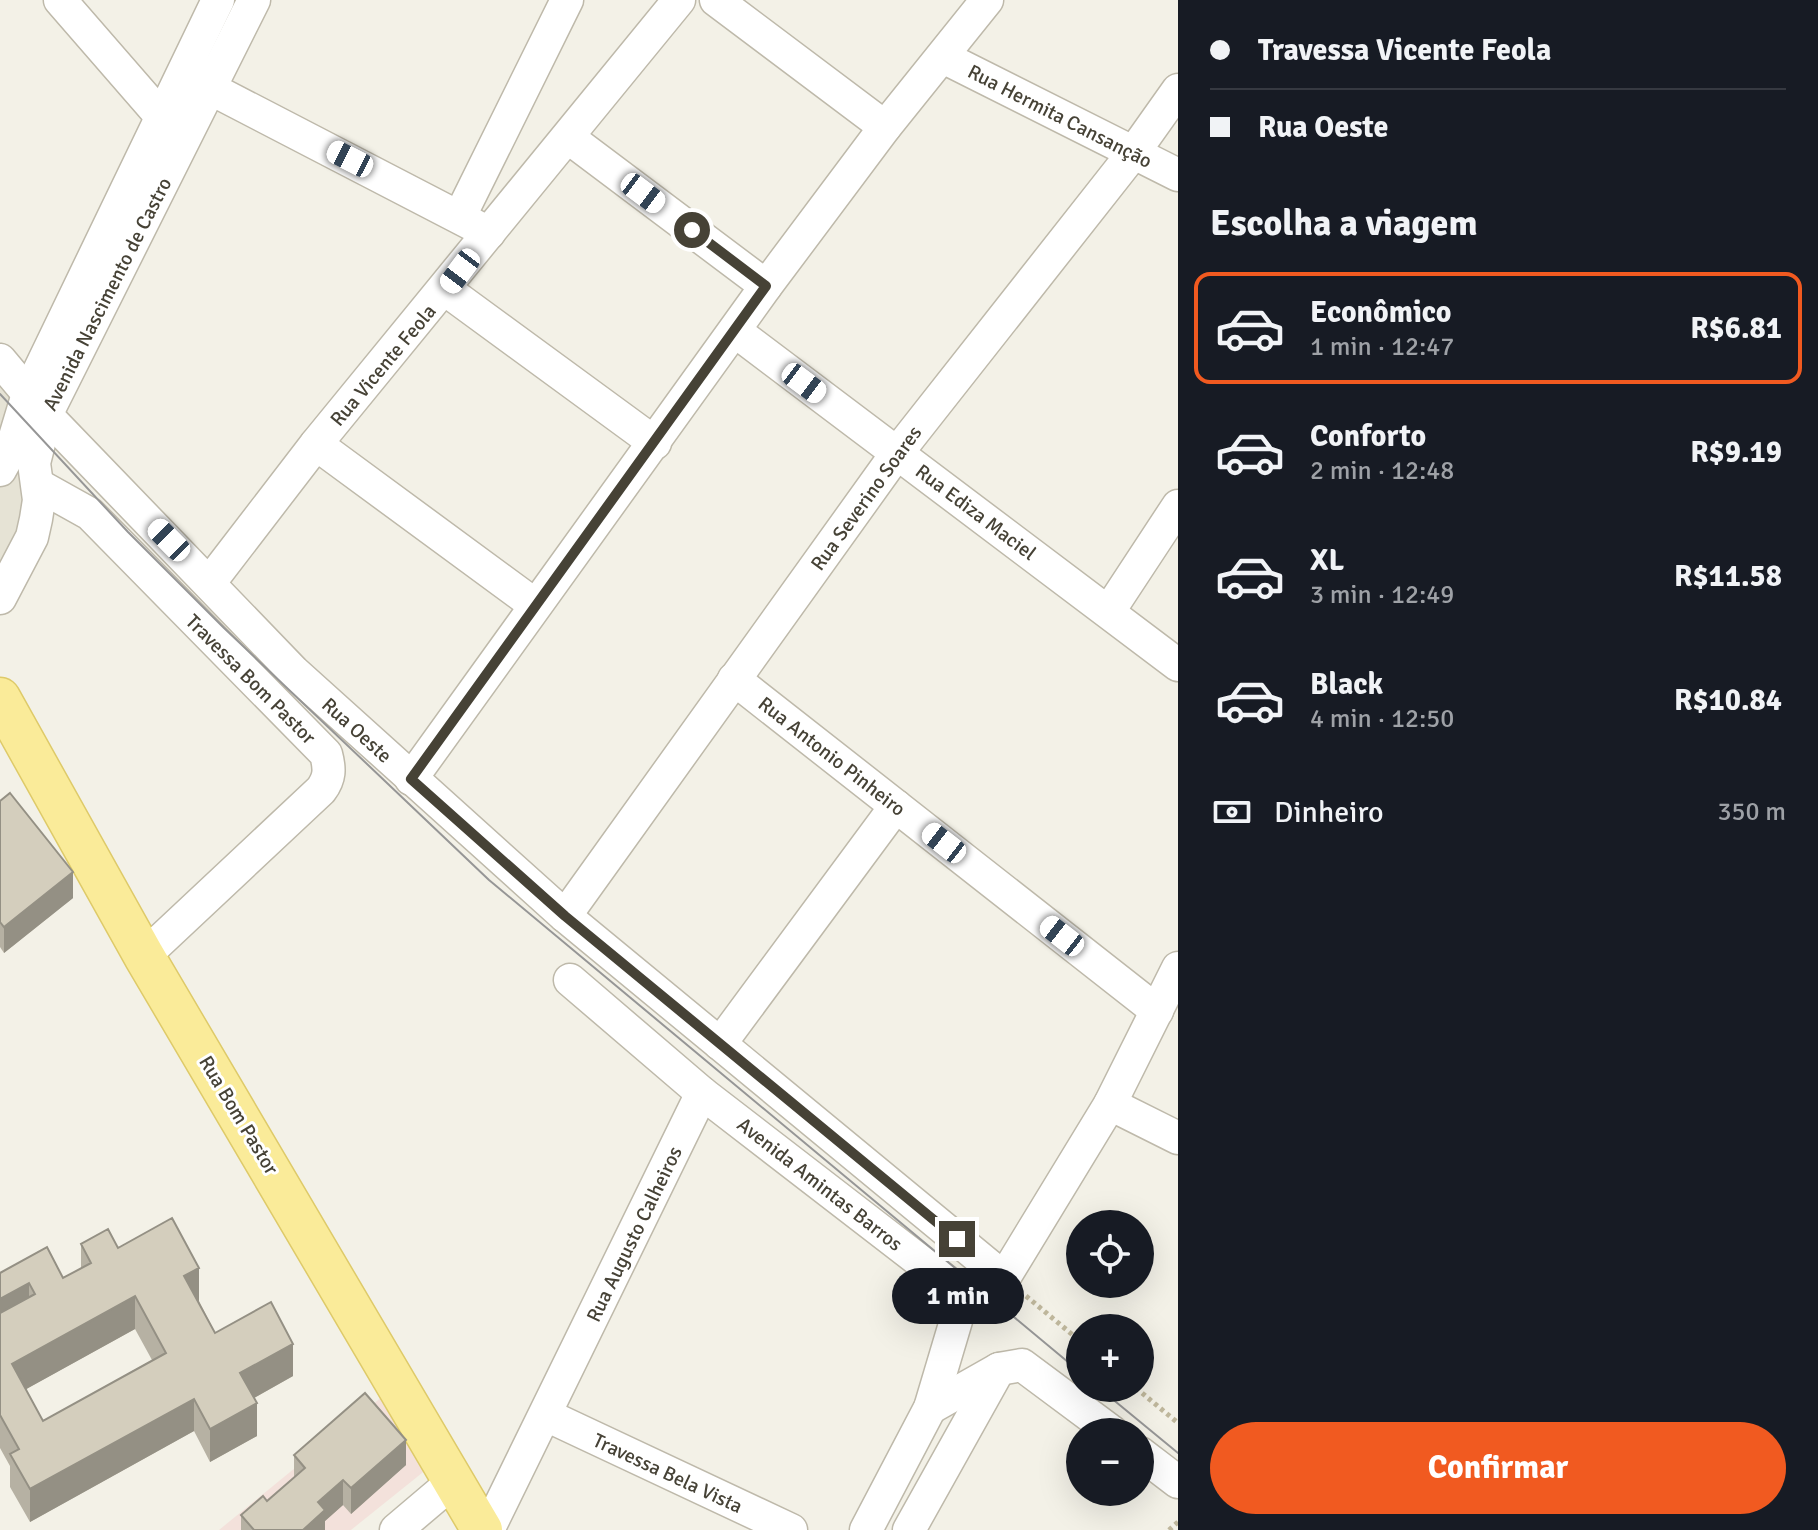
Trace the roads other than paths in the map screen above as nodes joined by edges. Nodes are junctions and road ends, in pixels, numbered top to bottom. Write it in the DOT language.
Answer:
graph roads {
  1 [pos="60,0"];
  2 [pos="218,0"];
  3 [pos="254,0"];
  4 [pos="567,0"];
  5 [pos="679,0"];
  6 [pos="716,0"];
  7 [pos="987,0"];
  8 [pos="943,57"];
  9 [pos="182,74"];
  10 [pos="211,89"];
  11 [pos="1178,90"];
  12 [pos="159,117"];
  13 [pos="885,127"];
  14 [pos="569,138"];
  15 [pos="185,140"];
  16 [pos="1134,152"];
  17 [pos="1178,175"];
  18 [pos="460,216"];
  19 [pos="489,233"];
  20 [pos="766,286"];
  21 [pos="446,290"];
  22 [pos="735,331"];
  23 [pos="0,360"];
  24 [pos="37,404"];
  25 [pos="655,443"];
  26 [pos="316,444"];
  27 [pos="897,453"];
  28 [pos="0,470"];
  29 [pos="38,485"];
  30 [pos="1178,506"];
  31 [pos="210,582"];
  32 [pos="0,598"];
  33 [pos="535,605"];
  34 [pos="1109,611"];
  35 [pos="1178,665"];
  36 [pos="734,679"];
  37 [pos="4,714"];
  38 [pos="411,779"];
  39 [pos="896,806"];
  40 [pos="565,916"];
  41 [pos="144,956"];
  42 [pos="1178,968"];
  43 [pos="570,980"];
  44 [pos="1157,1011"];
  45 [pos="720,1044"];
  46 [pos="702,1093"];
  47 [pos="1110,1104"];
  48 [pos="1178,1138"];
  49 [pos="999,1369"];
  50 [pos="930,1408"];
  51 [pos="546,1415"];
  52 [pos="1093,1418"];
  53 [pos="1154,1464"];
  54 [pos="455,1480"];
  55 [pos="1178,1482"];
  56 [pos="396,1530"];
  57 [pos="485,1530"];
  58 [pos="791,1530"];
  59 [pos="866,1530"];
  60 [pos="909,1530"];
  1 -- 12 [label="street"];
  2 -- 9 [label="street, Avenida Nascimento de Castro"];
  3 -- 10 [label="street, Avenida Nascimento de Castro"];
  4 -- 18 [label="street"];
  5 -- 14 [label="street, Rua Vicente Feola"];
  6 -- 13 [label="street"];
  7 -- 8 [label="street"];
  8 -- 13 [label="street"];
  8 -- 16 [label="street, Rua Hermita Cansanção"];
  9 -- 10 [label="street"];
  9 -- 12 [label="street, Avenida Nascimento de Castro"];
  10 -- 15 [label="street, Avenida Nascimento de Castro"];
  10 -- 18 [label="street"];
  11 -- 16 [label="street, Rua Severino Soares"];
  12 -- 15 [label="street"];
  12 -- 24 [label="street, Avenida Nascimento de Castro"];
  13 -- 20 [label="street"];
  14 -- 19 [label="street, Rua Vicente Feola"];
  14 -- 20 [label="street"];
  15 -- 24 [label="street, Avenida Nascimento de Castro"];
  16 -- 17 [label="street, Rua Hermita Cansanção"];
  16 -- 27 [label="street, Rua Severino Soares"];
  18 -- 19 [label="street"];
  19 -- 21 [label="street, Rua Vicente Feola"];
  20 -- 22 [label="street"];
  21 -- 25 [label="street"];
  21 -- 26 [label="street, Rua Vicente Feola"];
  22 -- 25 [label="street"];
  22 -- 27 [label="street, Rua Ediza Maciel"];
  23 -- 24 [label="street, Rua Oeste"];
  24 -- 28 [label="street, Avenida Nascimento de Castro"];
  24 -- 29 [label="street, Avenida Nascimento de Castro"];
  24 -- 31 [label="street, Rua Oeste"];
  25 -- 33 [label="street"];
  26 -- 31 [label="street, Rua Vicente Feola"];
  26 -- 33 [label="street"];
  27 -- 34 [label="street, Rua Ediza Maciel"];
  27 -- 36 [label="street, Rua Severino Soares"];
  29 -- 32 [label="street, Avenida Nascimento de Castro"];
  29 -- 41 [label="street, Travessa Bom Pastor"];
  30 -- 34 [label="street"];
  31 -- 38 [label="street, Rua Oeste"];
  33 -- 38 [label="street"];
  34 -- 35 [label="street, Rua Ediza Maciel"];
  36 -- 39 [label="street, Rua Antonio Pinheiro"];
  36 -- 40 [label="street, Rua Severino Soares"];
  37 -- 41 [label="main road, Rua Bom Pastor"];
  38 -- 40 [label="street, Rua Oeste"];
  39 -- 44 [label="street, Rua Antonio Pinheiro"];
  39 -- 45 [label="street"];
  40 -- 45 [label="street, Rua Oeste"];
  41 -- 54 [label="main road, Rua Bom Pastor"];
  42 -- 44 [label="street"];
  43 -- 46 [label="street"];
  44 -- 47 [label="street"];
  45 -- 47 [label="street, Rua Oeste"];
  46 -- 50 [label="street, Avenida Amintas Barros"];
  46 -- 51 [label="street, Rua Augusto Calheiros"];
  47 -- 48 [label="street"];
  49 -- 50 [label="street"];
  49 -- 52 [label="street"];
  49 -- 60 [label="street"];
  50 -- 59 [label="street, Avenida Amintas Barros"];
  51 -- 57 [label="street, Rua Augusto Calheiros"];
  51 -- 58 [label="street, Travessa Bela Vista"];
  53 -- 55 [label="street"];
  54 -- 56 [label="street"];
  54 -- 57 [label="main road, Rua Bom Pastor"];
}
